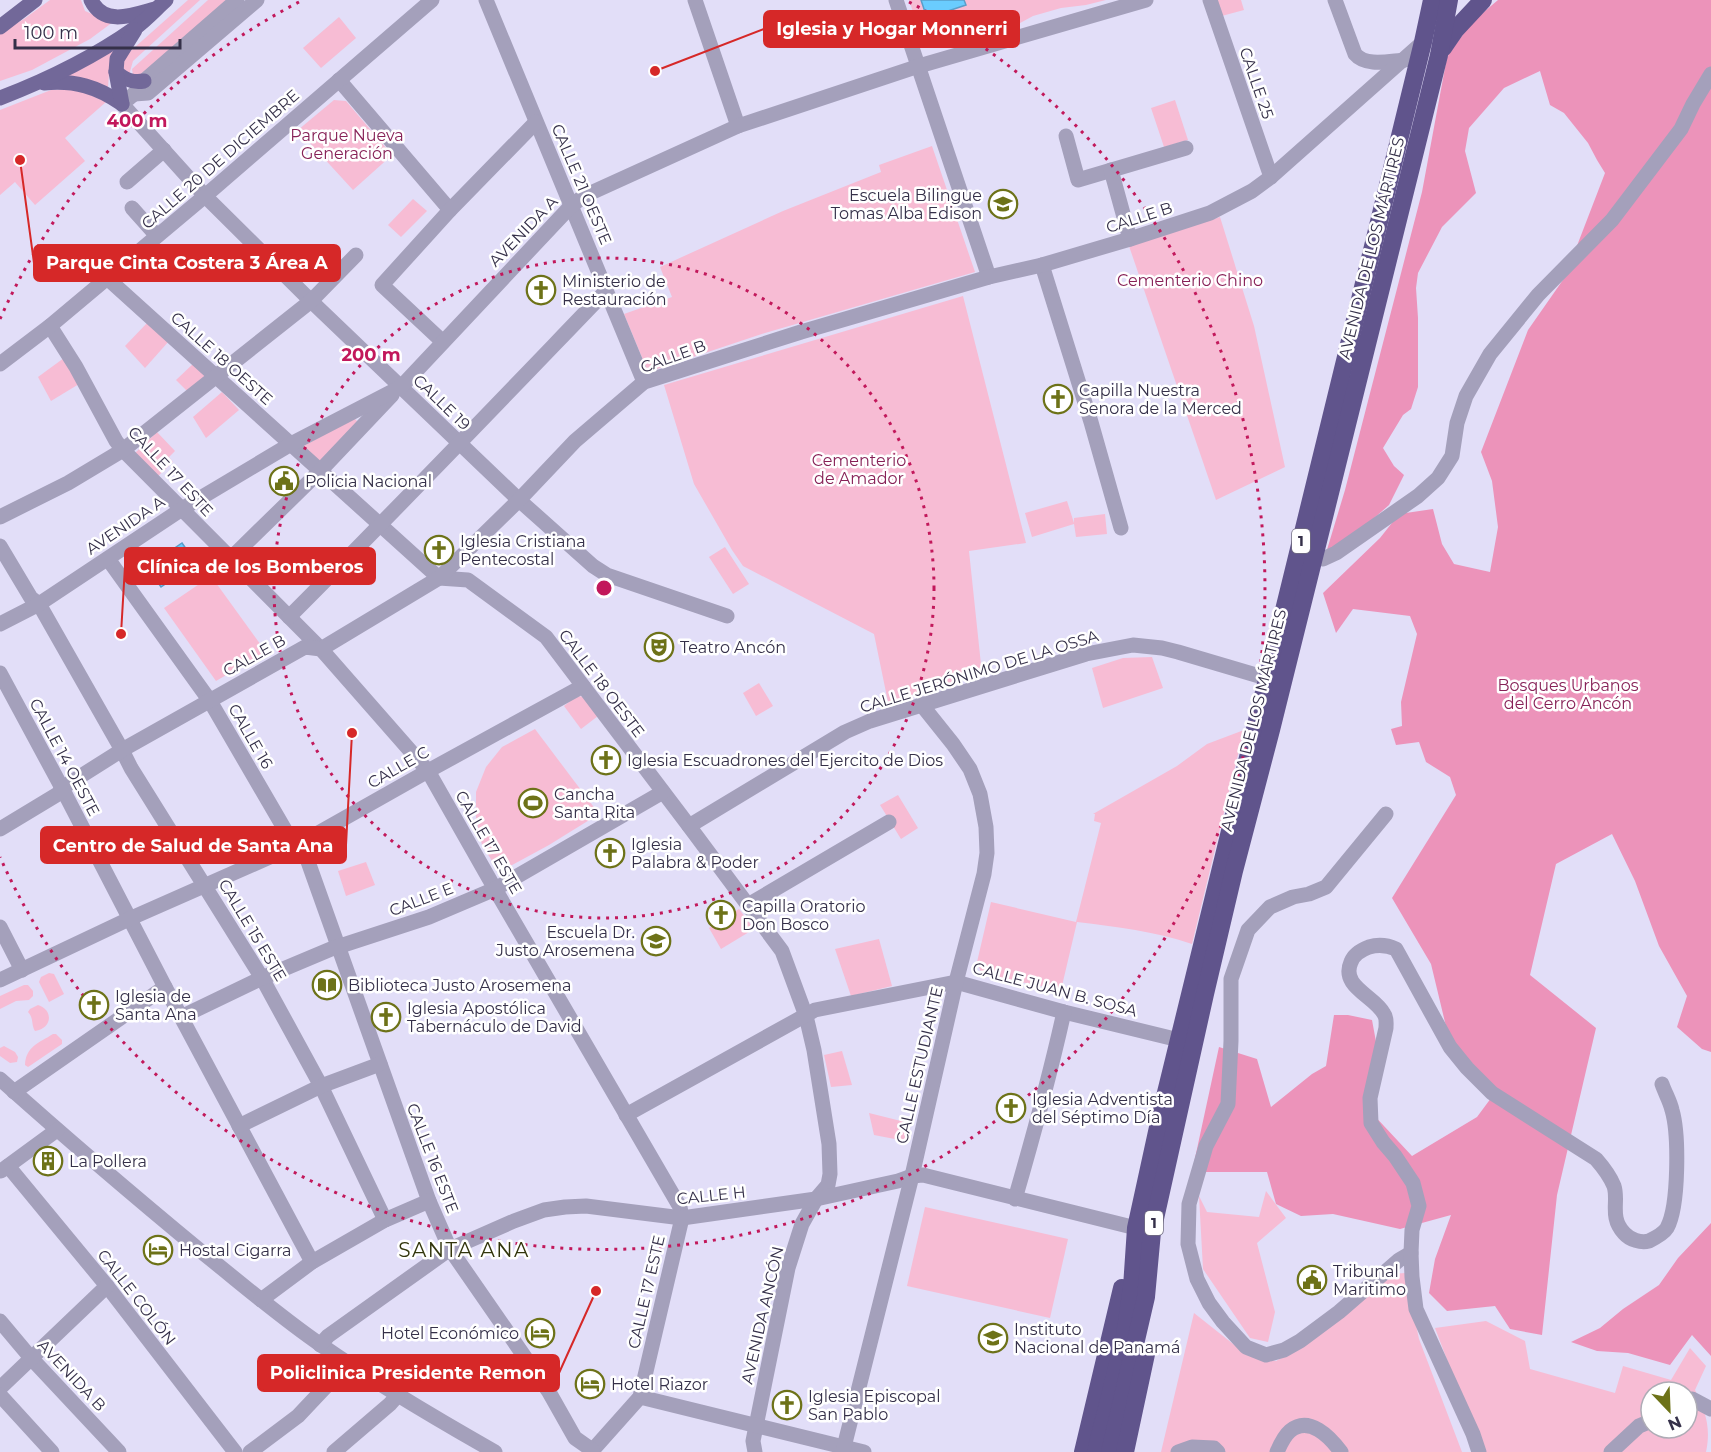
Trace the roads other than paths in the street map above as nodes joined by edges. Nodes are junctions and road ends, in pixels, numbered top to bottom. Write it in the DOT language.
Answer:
graph roads {
  1 [pos="36,0"];
  2 [pos="92,0"];
  3 [pos="237,0"];
  4 [pos="257,0"];
  5 [pos="432,0"];
  6 [pos="486,0"];
  7 [pos="695,0"];
  8 [pos="896,0"];
  9 [pos="1146,0"];
  10 [pos="1210,0"];
  11 [pos="1335,0"];
  12 [pos="1432,0"];
  13 [pos="1449,0"];
  14 [pos="1483,0"];
  15 [pos="161,4"];
  16 [pos="0,27"];
  17 [pos="137,27"];
  18 [pos="1423,42"];
  19 [pos="1439,55"];
  20 [pos="1404,60"];
  21 [pos="919,66"];
  22 [pos="116,72"];
  23 [pos="1711,74"];
  24 [pos="339,80"];
  25 [pos="144,81"];
  26 [pos="35,84"];
  27 [pos="0,98"];
  28 [pos="128,99"];
  29 [pos="536,122"];
  30 [pos="738,126"];
  31 [pos="1066,136"];
  32 [pos="1186,148"];
  33 [pos="164,150"];
  34 [pos="1111,170"];
  35 [pos="1271,177"];
  36 [pos="127,182"];
  37 [pos="205,196"];
  38 [pos="571,206"];
  39 [pos="132,208"];
  40 [pos="450,210"];
  41 [pos="157,236"];
  42 [pos="1130,239"];
  43 [pos="356,255"];
  44 [pos="1042,265"];
  45 [pos="989,277"];
  46 [pos="107,278"];
  47 [pos="606,291"];
  48 [pos="311,301"];
  49 [pos="50,326"];
  50 [pos="443,342"];
  51 [pos="0,364"];
  52 [pos="216,377"];
  53 [pos="644,382"];
  54 [pos="400,387"];
  55 [pos="459,442"];
  56 [pos="291,444"];
  57 [pos="123,450"];
  58 [pos="321,471"];
  59 [pos="519,500"];
  60 [pos="182,509"];
  61 [pos="0,517"];
  62 [pos="381,525"];
  63 [pos="1121,528"];
  64 [pos="0,546"];
  65 [pos="1314,557"];
  66 [pos="108,559"];
  67 [pos="230,559"];
  68 [pos="439,578"];
  69 [pos="39,604"];
  70 [pos="727,616"];
  71 [pos="289,617"];
  72 [pos="0,624"];
  73 [pos="321,649"];
  74 [pos="1266,678"];
  75 [pos="2,680"];
  76 [pos="583,686"];
  77 [pos="210,701"];
  78 [pos="921,704"];
  79 [pos="122,750"];
  80 [pos="428,771"];
  81 [pos="62,788"];
  82 [pos="663,792"];
  83 [pos="1386,814"];
  84 [pos="889,822"];
  85 [pos="689,826"];
  86 [pos="0,829"];
  87 [pos="297,845"];
  88 [pos="205,885"];
  89 [pos="495,889"];
  90 [pos="748,905"];
  91 [pos="129,919"];
  92 [pos="0,927"];
  93 [pos="340,947"];
  94 [pos="22,970"];
  95 [pos="262,978"];
  96 [pos="0,980"];
  97 [pos="957,982"];
  98 [pos="165,987"];
  99 [pos="1064,1012"];
  100 [pos="806,1016"];
  101 [pos="181,1017"];
  102 [pos="1179,1040"];
  103 [pos="380,1065"];
  104 [pos="0,1079"];
  105 [pos="1662,1084"];
  106 [pos="321,1086"];
  107 [pos="14,1092"];
  108 [pos="626,1115"];
  109 [pos="239,1126"];
  110 [pos="57,1130"];
  111 [pos="4,1168"];
  112 [pos="912,1176"];
  113 [pos="1163,1182"];
  114 [pos="816,1199"];
  115 [pos="1015,1199"];
  116 [pos="429,1201"];
  117 [pos="682,1218"];
  118 [pos="385,1220"];
  119 [pos="1136,1228"];
  120 [pos="450,1249"];
  121 [pos="1411,1253"];
  122 [pos="312,1262"];
  123 [pos="107,1286"];
  124 [pos="261,1300"];
  125 [pos="0,1321"];
  126 [pos="320,1345"];
  127 [pos="31,1359"];
  128 [pos="348,1363"];
  129 [pos="0,1388"];
  130 [pos="0,1395"];
  131 [pos="397,1396"];
  132 [pos="640,1397"];
  133 [pos="756,1426"];
  134 [pos="1639,1426"];
  135 [pos="844,1447"];
  136 [pos="591,1451"];
  137 [pos="52,1452"];
  138 [pos="119,1452"];
  139 [pos="235,1452"];
  140 [pos="250,1452"];
  141 [pos="334,1452"];
  142 [pos="495,1452"];
  143 [pos="755,1452"];
  144 [pos="864,1452"];
  145 [pos="1083,1452"];
  146 [pos="1096,1452"];
  147 [pos="1110,1452"];
  148 [pos="1125,1452"];
  149 [pos="1178,1452"];
  150 [pos="1218,1452"];
  151 [pos="1277,1452"];
  152 [pos="1341,1452"];
  153 [pos="1479,1452"];
  154 [pos="1611,1452"];
  1 -- 16 [label="main road"];
  2 -- 15 [label="main road"];
  3 -- 25 [label="street"];
  4 -- 28 [label="street"];
  5 -- 24 [label="street, CALLE 20 DE DICIEMBRE"];
  6 -- 29 [label="street, CALLE 21 OESTE"];
  7 -- 30 [label="street"];
  8 -- 21 [label="street"];
  9 -- 21 [label="street, AVENIDA A"];
  10 -- 35 [label="street, CALLE 25"];
  11 -- 20 [label="street"];
  12 -- 18 [label="highway, AVENIDA DE LOS MÁRTIRES / 1"];
  13 -- 19 [label="highway, AVENIDA DE LOS MÁRTIRES / 1"];
  14 -- 19 [label="highway"];
  15 -- 17 [label="main road"];
  17 -- 22 [label="main road"];
  17 -- 26 [label="main road"];
  18 -- 20 [label="street, CALLE B"];
  18 -- 74 [label="highway, AVENIDA DE LOS MÁRTIRES / 1"];
  19 -- 65 [label="highway, AVENIDA DE LOS MÁRTIRES / 1"];
  20 -- 35 [label="street, CALLE B"];
  21 -- 30 [label="street, AVENIDA A"];
  21 -- 45 [label="street"];
  22 -- 25 [label="main road"];
  22 -- 28 [label="main road"];
  23 -- 65 [label="street"];
  24 -- 37 [label="street, CALLE 20 DE DICIEMBRE"];
  24 -- 40 [label="street"];
  25 -- 28 [label="street"];
  26 -- 27 [label="main road"];
  26 -- 28 [label="main road"];
  28 -- 33 [label="street, CALLE 19"];
  29 -- 38 [label="street, CALLE 21 OESTE"];
  29 -- 40 [label="street"];
  30 -- 38 [label="street, AVENIDA A"];
  31 -- 34 [label="street"];
  32 -- 34 [label="street"];
  33 -- 36 [label="street"];
  33 -- 37 [label="street, CALLE 19"];
  34 -- 42 [label="street"];
  35 -- 42 [label="street, CALLE B"];
  37 -- 41 [label="street, CALLE 20 DE DICIEMBRE"];
  37 -- 48 [label="street, CALLE 19"];
  38 -- 47 [label="street, CALLE 21 OESTE"];
  38 -- 50 [label="street, AVENIDA A"];
  39 -- 41 [label="street"];
  40 -- 50 [label="street"];
  41 -- 46 [label="street, CALLE 20 DE DICIEMBRE"];
  42 -- 44 [label="street, CALLE B"];
  43 -- 48 [label="street"];
  44 -- 45 [label="street, CALLE B"];
  44 -- 63 [label="street"];
  45 -- 53 [label="street, CALLE B"];
  46 -- 49 [label="street, CALLE 20 DE DICIEMBRE"];
  46 -- 52 [label="street, CALLE 18 OESTE"];
  47 -- 53 [label="street, CALLE 21 OESTE"];
  47 -- 55 [label="street"];
  48 -- 52 [label="street"];
  48 -- 54 [label="street, CALLE 19"];
  49 -- 51 [label="street, CALLE 20 DE DICIEMBRE"];
  49 -- 57 [label="street, CALLE 17 ESTE"];
  50 -- 54 [label="street, AVENIDA A"];
  52 -- 56 [label="street, CALLE 18 OESTE"];
  52 -- 57 [label="street"];
  53 -- 59 [label="street, CALLE B"];
  54 -- 55 [label="street, CALLE 19"];
  54 -- 56 [label="street, AVENIDA A"];
  54 -- 58 [label="street"];
  55 -- 59 [label="street, CALLE 19"];
  55 -- 62 [label="street"];
  56 -- 58 [label="street, CALLE 18 OESTE"];
  56 -- 60 [label="street, AVENIDA A"];
  57 -- 60 [label="street, CALLE 17 ESTE"];
  57 -- 61 [label="street"];
  58 -- 62 [label="street, CALLE 18 OESTE"];
  58 -- 67 [label="street"];
  59 -- 68 [label="street, CALLE B"];
  59 -- 70 [label="street, CALLE 19"];
  60 -- 66 [label="street, AVENIDA A"];
  60 -- 67 [label="street, CALLE 17 ESTE"];
  62 -- 68 [label="street, CALLE 18 OESTE"];
  62 -- 71 [label="street"];
  64 -- 69 [label="street, CALLE 15 ESTE"];
  65 -- 113 [label="highway, AVENIDA DE LOS MÁRTIRES / 1"];
  66 -- 69 [label="street, AVENIDA A"];
  66 -- 77 [label="street, CALLE 16"];
  67 -- 71 [label="street, CALLE 17 ESTE"];
  68 -- 73 [label="street, CALLE B"];
  68 -- 76 [label="street, CALLE 18 OESTE"];
  69 -- 72 [label="street, AVENIDA A"];
  69 -- 79 [label="street, CALLE 15 ESTE"];
  71 -- 73 [label="street, CALLE 17 ESTE"];
  73 -- 77 [label="street, CALLE B"];
  73 -- 80 [label="street, CALLE 17 ESTE"];
  74 -- 78 [label="street, CALLE JERÓNIMO DE LA OSSA"];
  74 -- 102 [label="highway, AVENIDA DE LOS MÁRTIRES / 1"];
  75 -- 81 [label="street, CALLE 14 OESTE"];
  76 -- 80 [label="street, CALLE C"];
  76 -- 82 [label="street, CALLE 18 OESTE"];
  77 -- 79 [label="street, CALLE B"];
  77 -- 87 [label="street, CALLE 16"];
  78 -- 85 [label="street, CALLE JERÓNIMO DE LA OSSA"];
  78 -- 97 [label="street, CALLE ESTUDIANTE"];
  79 -- 81 [label="street, CALLE B"];
  79 -- 88 [label="street, CALLE 15 ESTE"];
  80 -- 87 [label="street, CALLE C"];
  80 -- 89 [label="street, CALLE 17 ESTE"];
  81 -- 86 [label="street, CALLE B"];
  81 -- 91 [label="street, CALLE 14 OESTE"];
  82 -- 85 [label="street, CALLE 18 OESTE"];
  82 -- 89 [label="street, CALLE E"];
  83 -- 121 [label="street"];
  84 -- 90 [label="street"];
  85 -- 90 [label="street, CALLE 18 OESTE"];
  87 -- 88 [label="street, CALLE C"];
  87 -- 93 [label="street, CALLE 16 ESTE"];
  88 -- 91 [label="street, CALLE C"];
  88 -- 95 [label="street, CALLE 15 ESTE"];
  89 -- 93 [label="street, CALLE E"];
  89 -- 108 [label="street, CALLE 17 ESTE"];
  90 -- 100 [label="street, CALLE 18 OESTE"];
  91 -- 94 [label="street, CALLE C"];
  91 -- 98 [label="street, CALLE 14 OESTE"];
  92 -- 94 [label="street"];
  93 -- 95 [label="street, CALLE E"];
  93 -- 103 [label="street, CALLE 16 ESTE"];
  94 -- 96 [label="street, CALLE C"];
  95 -- 101 [label="street, CALLE E"];
  95 -- 106 [label="street, CALLE 15 ESTE"];
  97 -- 99 [label="street, CALLE JUAN B. SOSA"];
  97 -- 100 [label="street, CALLE JUAN B. SOSA"];
  97 -- 112 [label="street, CALLE ESTUDIANTE"];
  98 -- 101 [label="street, CALLE 14 OESTE"];
  98 -- 107 [label="street"];
  99 -- 102 [label="street, CALLE JUAN B. SOSA"];
  99 -- 115 [label="street"];
  100 -- 108 [label="street, CALLE JUAN B. SOSA"];
  100 -- 114 [label="street, AVENIDA ANCÓN"];
  101 -- 109 [label="street, CALLE 14 OESTE"];
  102 -- 119 [label="highway, AVENIDA DE LOS MÁRTIRES / 1"];
  103 -- 106 [label="street"];
  103 -- 116 [label="street, CALLE 16 ESTE"];
  104 -- 107 [label="street"];
  105 -- 121 [label="street"];
  106 -- 109 [label="street"];
  106 -- 118 [label="street, CALLE 15 ESTE"];
  107 -- 110 [label="street"];
  108 -- 117 [label="street, CALLE 17 ESTE"];
  109 -- 122 [label="street, CALLE 14 OESTE"];
  110 -- 111 [label="street"];
  110 -- 124 [label="street"];
  111 -- 123 [label="street, CALLE COLÓN"];
  112 -- 114 [label="street, CALLE H"];
  112 -- 115 [label="street, CALLE H"];
  112 -- 135 [label="street, CALLE ESTUDIANTE"];
  113 -- 147 [label="highway, AVENIDA DE LOS MÁRTIRES / 1"];
  113 -- 148 [label="highway"];
  114 -- 117 [label="street, CALLE H"];
  114 -- 133 [label="street, AVENIDA ANCÓN"];
  115 -- 119 [label="street, CALLE H"];
  116 -- 118 [label="street"];
  116 -- 120 [label="street, CALLE 16 ESTE"];
  117 -- 120 [label="street, CALLE H"];
  117 -- 132 [label="street, CALLE 17 ESTE"];
  118 -- 122 [label="street"];
  119 -- 145 [label="highway"];
  119 -- 146 [label="highway, AVENIDA DE LOS MÁRTIRES / 1"];
  120 -- 126 [label="street, CALLE H"];
  120 -- 136 [label="street, CALLE 16 ESTE"];
  121 -- 153 [label="street"];
  122 -- 124 [label="street"];
  123 -- 127 [label="street"];
  123 -- 139 [label="street, CALLE COLÓN"];
  124 -- 126 [label="street"];
  125 -- 127 [label="street, AVENIDA B"];
  126 -- 128 [label="street"];
  127 -- 129 [label="street"];
  127 -- 138 [label="street, AVENIDA B"];
  128 -- 131 [label="street"];
  128 -- 140 [label="street"];
  130 -- 137 [label="street"];
  131 -- 141 [label="street"];
  131 -- 142 [label="street"];
  132 -- 133 [label="street"];
  132 -- 136 [label="street, CALLE 17 ESTE"];
  133 -- 135 [label="street"];
  133 -- 143 [label="street, AVENIDA ANCÓN"];
  134 -- 154 [label="street"];
  135 -- 144 [label="street"];
  149 -- 150 [label="street"];
  151 -- 152 [label="street"];
}
